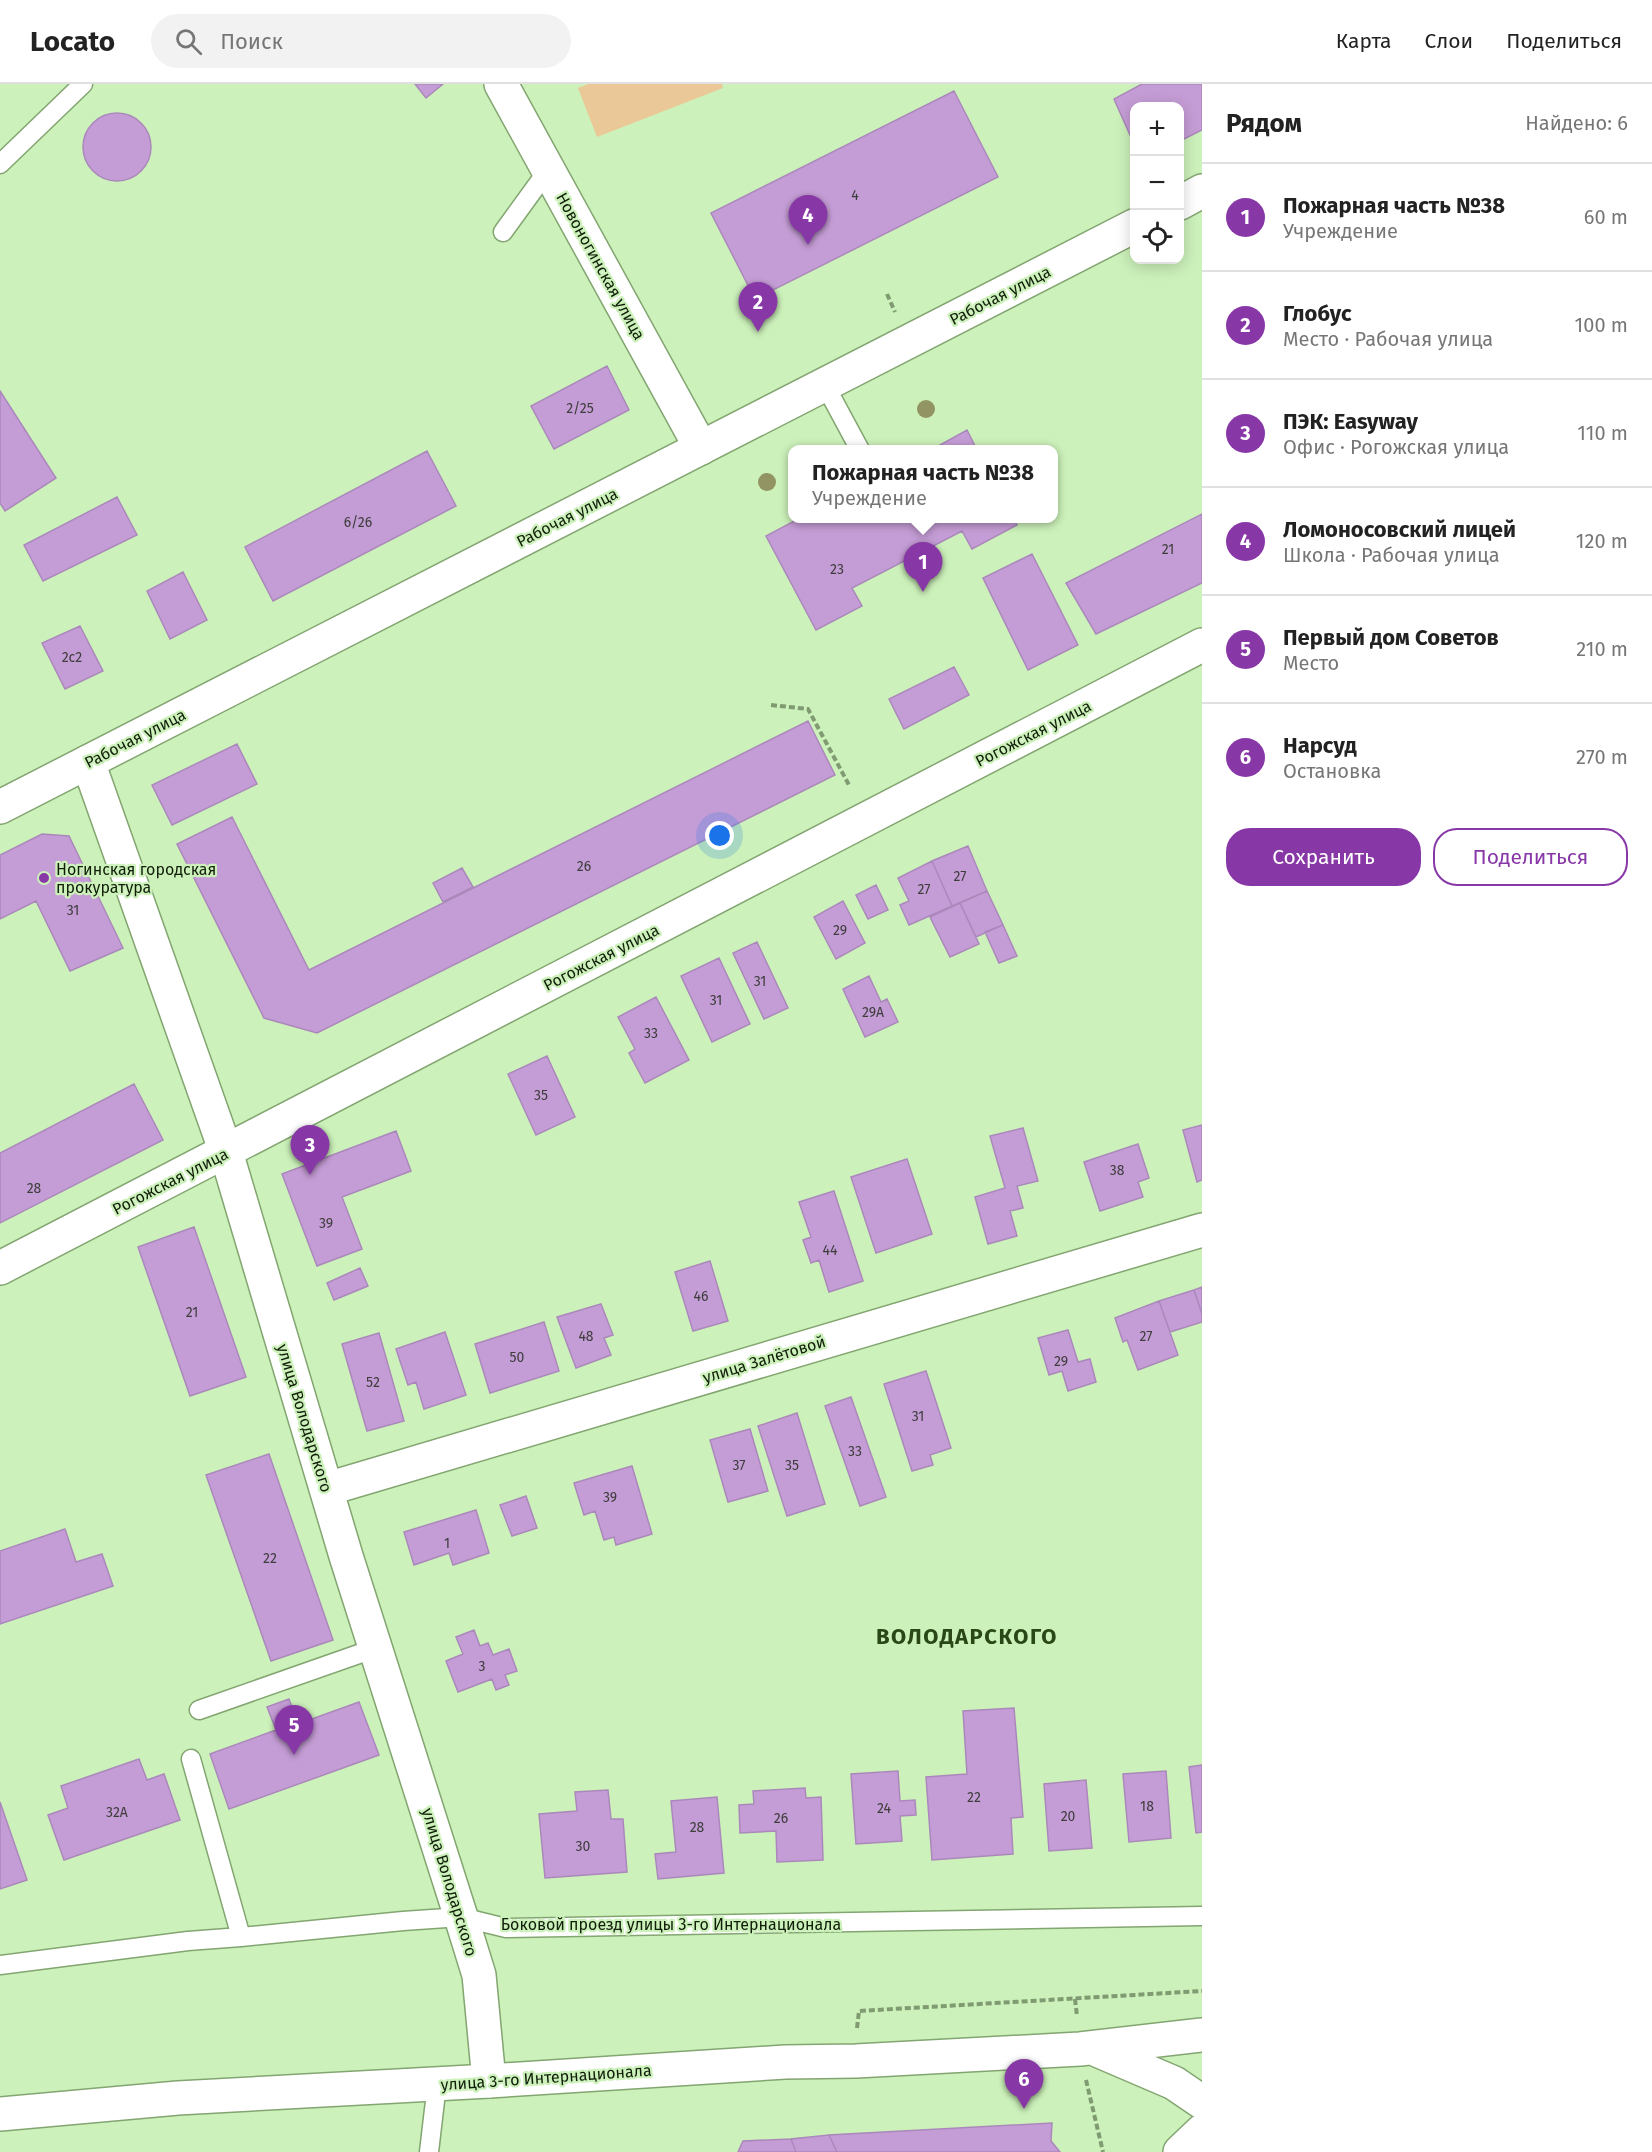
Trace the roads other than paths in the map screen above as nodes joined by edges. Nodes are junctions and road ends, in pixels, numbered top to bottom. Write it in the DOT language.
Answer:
graph roads {
  1 [pos="83,84"];
  2 [pos="501,84"];
  3 [pos="0,164"];
  4 [pos="549,170"];
  5 [pos="1202,191"];
  6 [pos="1184,200"];
  7 [pos="1130,228"];
  8 [pos="503,232"];
  9 [pos="825,385"];
  10 [pos="857,445"];
  11 [pos="701,448"];
  12 [pos="1202,645"];
  13 [pos="88,762"];
  14 [pos="0,807"];
  15 [pos="226,1152"];
  16 [pos="1202,1230"];
  17 [pos="0,1268"];
  18 [pos="327,1489"];
  19 [pos="376,1648"];
  20 [pos="199,1710"];
  21 [pos="191,1759"];
  22 [pos="1202,1916"];
  23 [pos="461,1917"];
  24 [pos="241,1937"];
  25 [pos="0,1965"];
  26 [pos="1202,2035"];
  27 [pos="1093,2048"];
  28 [pos="489,2081"];
  29 [pos="437,2084"];
  30 [pos="1202,2102"];
  31 [pos="0,2114"];
  32 [pos="1202,2131"];
  33 [pos="429,2152"];
  34 [pos="1180,2152"];
  1 -- 3 [label="lane"];
  2 -- 4 [label="street, Новоногинская улица"];
  4 -- 8 [label="lane"];
  4 -- 11 [label="street, Новоногинская улица"];
  5 -- 6 [label="street"];
  7 -- 9 [label="street, Рабочая улица"];
  9 -- 10 [label="lane"];
  9 -- 11 [label="street, Рабочая улица"];
  11 -- 13 [label="street, Рабочая улица"];
  12 -- 15 [label="street, Рогожская улица"];
  13 -- 14 [label="street, Рабочая улица"];
  13 -- 15 [label="street, улица Володарского"];
  15 -- 17 [label="street, Рогожская улица"];
  15 -- 18 [label="street, улица Володарского"];
  16 -- 18 [label="street, улица Залётовой"];
  18 -- 19 [label="street, улица Володарского"];
  19 -- 20 [label="lane"];
  19 -- 23 [label="street, улица Володарского"];
  21 -- 24 [label="lane"];
  22 -- 23 [label="lane, Боковой проезд улицы 3-го Интернационала"];
  23 -- 24 [label="lane, Боковой проезд улицы 3-го Интернационала"];
  23 -- 28 [label="street, улица Володарского"];
  24 -- 25 [label="lane, Боковой проезд улицы 3-го Интернационала"];
  26 -- 27 [label="street, улица 3-го Интернационала"];
  27 -- 28 [label="street, улица 3-го Интернационала"];
  27 -- 30 [label="street, улица 3-го Интернационала"];
  28 -- 29 [label="street, улица 3-го Интернационала"];
  29 -- 31 [label="street, улица 3-го Интернационала"];
  29 -- 33 [label="lane"];
  32 -- 34 [label="street"];
}
